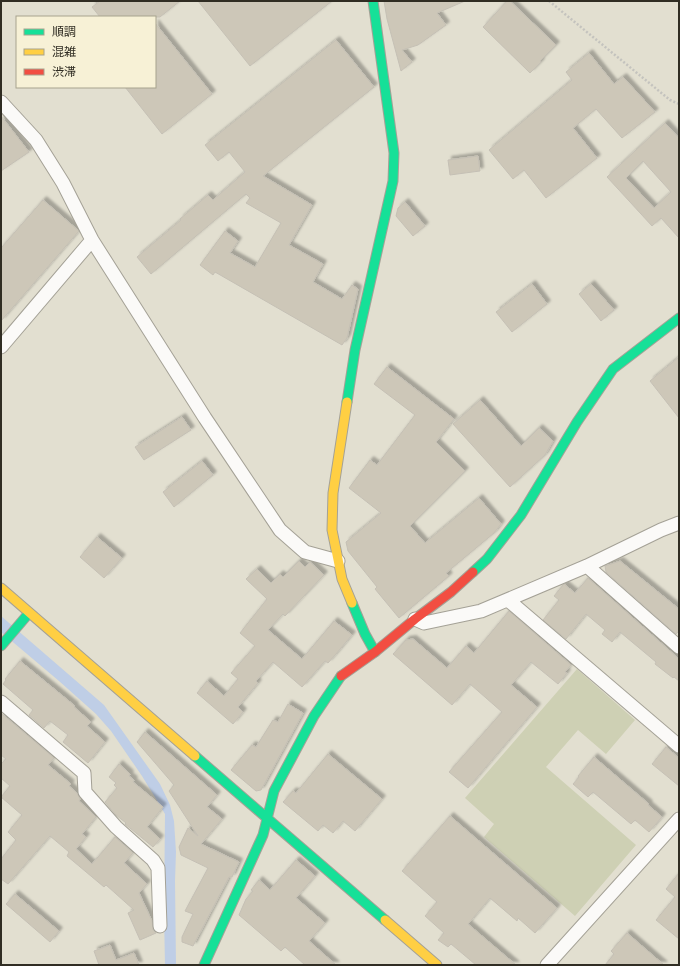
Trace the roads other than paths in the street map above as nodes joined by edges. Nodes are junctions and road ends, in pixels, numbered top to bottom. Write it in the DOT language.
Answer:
graph roads {
  1 [pos="373,1"];
  2 [pos="1,102"];
  3 [pos="92,240"];
  4 [pos="679,318"];
  5 [pos="1,347"];
  6 [pos="679,523"];
  7 [pos="338,561"];
  8 [pos="587,566"];
  9 [pos="1,588"];
  10 [pos="508,600"];
  11 [pos="29,613"];
  12 [pos="415,619"];
  13 [pos="1,645"];
  14 [pos="679,647"];
  15 [pos="375,652"];
  16 [pos="1,702"];
  17 [pos="679,746"];
  18 [pos="268,818"];
  19 [pos="679,819"];
  20 [pos="160,926"];
  21 [pos="204,965"];
  22 [pos="437,965"];
  23 [pos="547,965"];
  1 -- 7 [label="street"];
  2 -- 3 [label="street"];
  3 -- 5 [label="street"];
  3 -- 7 [label="street"];
  4 -- 12 [label="street"];
  6 -- 8 [label="street"];
  7 -- 15 [label="street"];
  8 -- 10 [label="street"];
  8 -- 14 [label="street"];
  9 -- 11 [label="street"];
  10 -- 12 [label="street"];
  10 -- 17 [label="street"];
  11 -- 13 [label="street"];
  11 -- 18 [label="street"];
  12 -- 15 [label="street"];
  15 -- 18 [label="street"];
  16 -- 20 [label="street"];
  18 -- 21 [label="street"];
  18 -- 22 [label="street"];
  19 -- 23 [label="street"];
}
